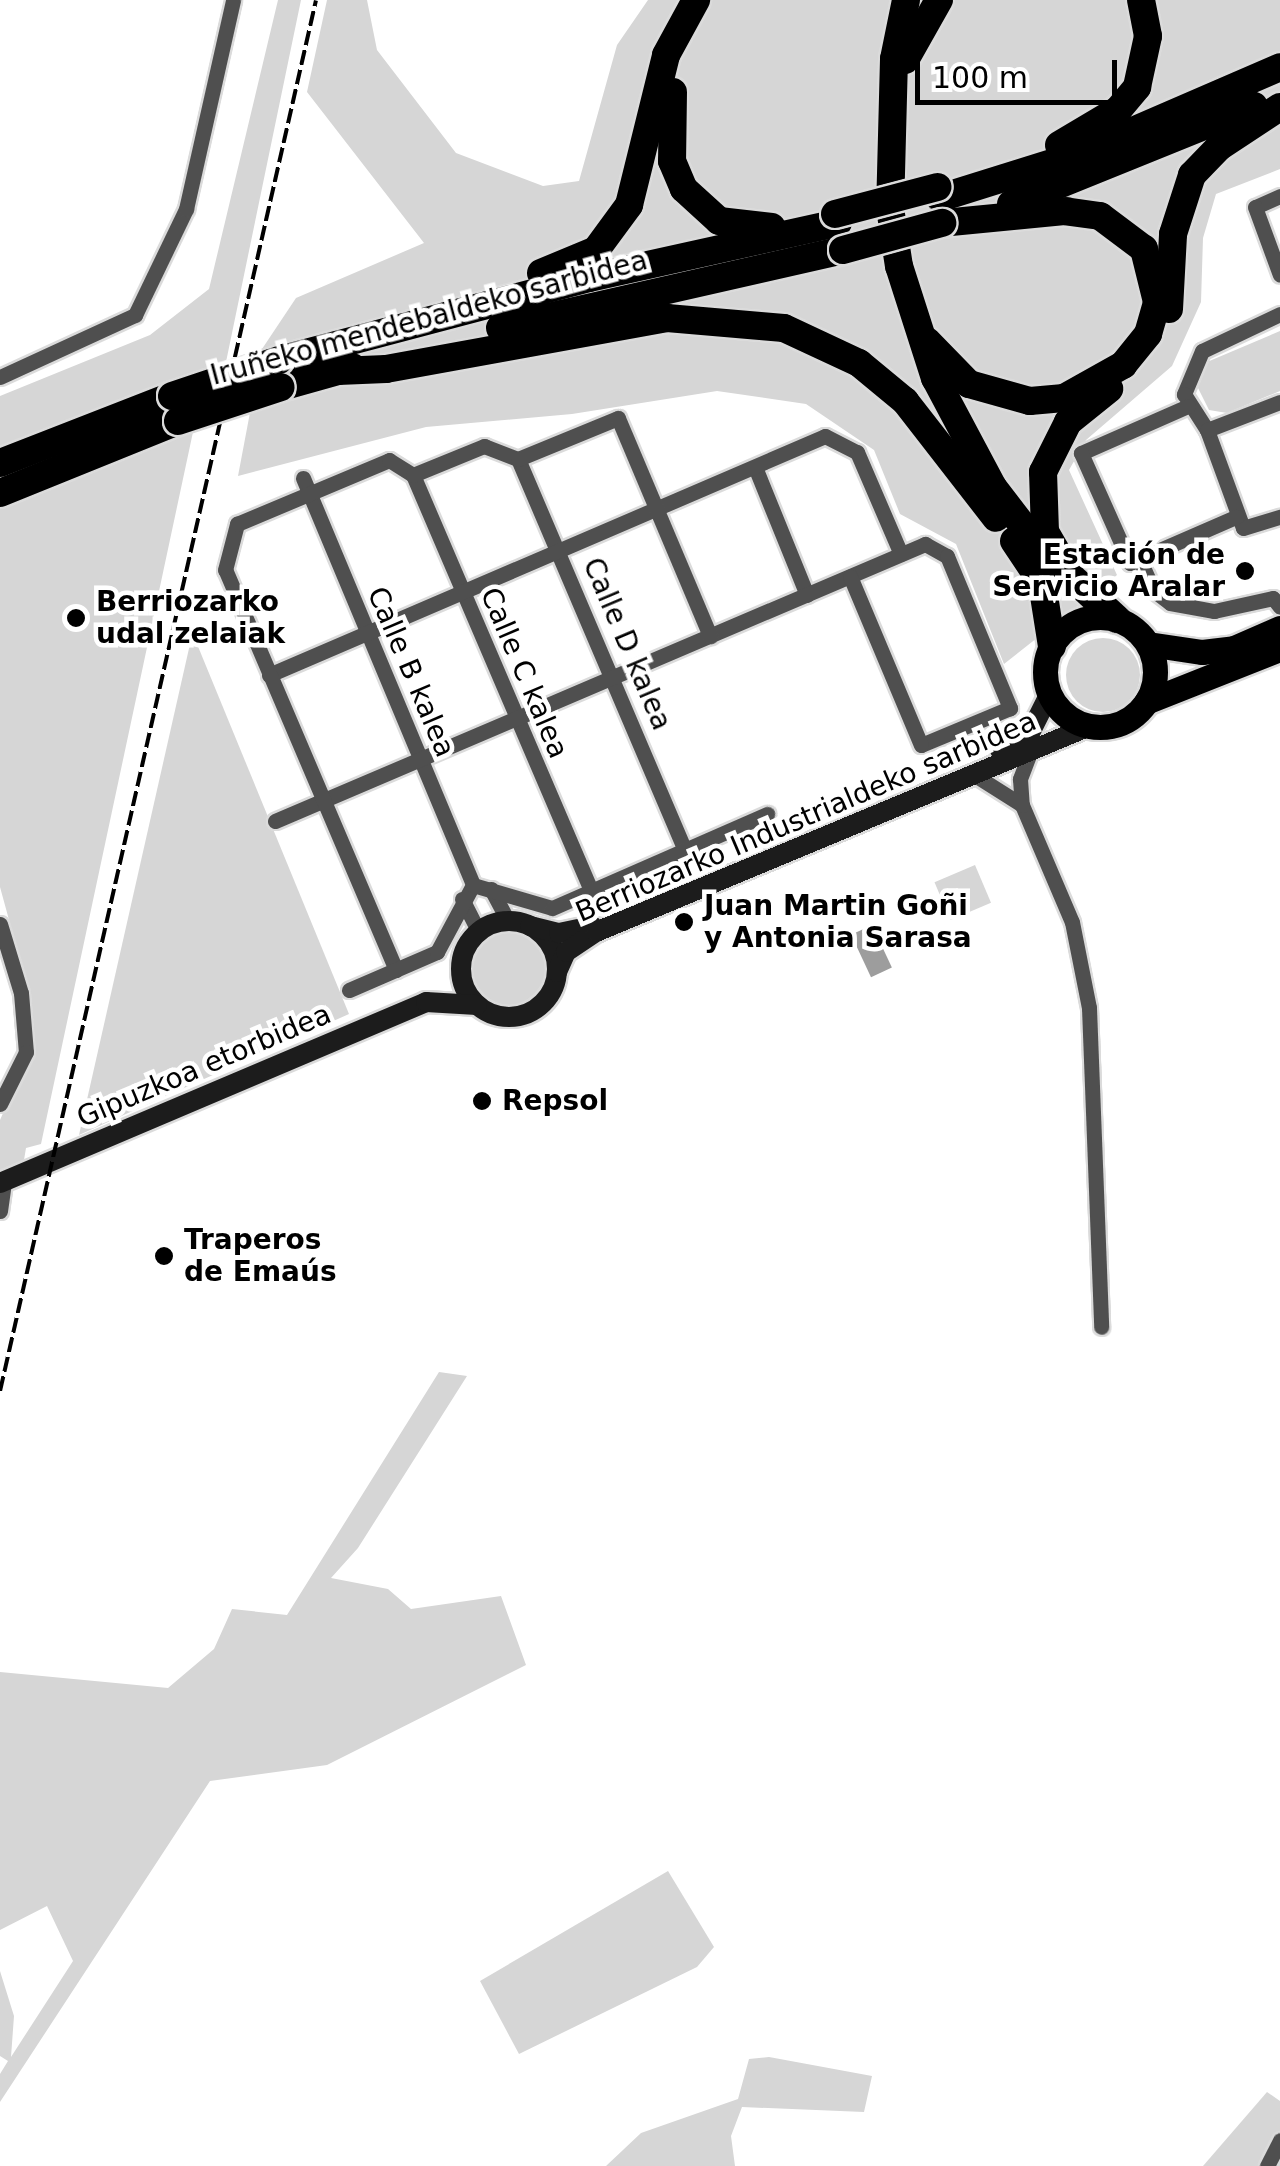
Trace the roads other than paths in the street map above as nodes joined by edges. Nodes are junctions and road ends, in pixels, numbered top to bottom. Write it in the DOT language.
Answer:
graph roads {
  1 [pos="233,0"];
  2 [pos="696,0"];
  3 [pos="713,0"];
  4 [pos="882,0"];
  5 [pos="902,0"];
  6 [pos="940,0"];
  7 [pos="1142,0"];
  8 [pos="886,58"];
  9 [pos="1280,67"];
  10 [pos="1280,93"];
  11 [pos="1280,107"];
  12 [pos="888,145"];
  13 [pos="1280,196"];
  14 [pos="940,202"];
  15 [pos="833,229"];
  16 [pos="1280,275"];
  17 [pos="1280,314"];
  18 [pos="919,330"];
  19 [pos="368,334"];
  20 [pos="338,371"];
  21 [pos="280,373"];
  22 [pos="0,376"];
  23 [pos="1280,402"];
  24 [pos="1188,406"];
  25 [pos="174,408"];
  26 [pos="1207,430"];
  27 [pos="518,459"];
  28 [pos="0,463"];
  29 [pos="755,467"];
  30 [pos="413,475"];
  31 [pos="306,486"];
  32 [pos="0,493"];
  33 [pos="656,509"];
  34 [pos="1236,517"];
  35 [pos="1280,517"];
  36 [pos="996,518"];
  37 [pos="560,549"];
  38 [pos="900,554"];
  39 [pos="1140,558"];
  40 [pos="850,576"];
  41 [pos="1072,579"];
  42 [pos="461,592"];
  43 [pos="806,595"];
  44 [pos="1280,608"];
  45 [pos="1117,619"];
  46 [pos="1280,628"];
  47 [pos="367,632"];
  48 [pos="710,636"];
  49 [pos="1148,644"];
  50 [pos="1052,646"];
  51 [pos="1277,653"];
  52 [pos="269,674"];
  53 [pos="613,677"];
  54 [pos="1050,695"];
  55 [pos="1146,702"];
  56 [pos="516,718"];
  57 [pos="1090,726"];
  58 [pos="1031,750"];
  59 [pos="420,760"];
  60 [pos="973,774"];
  61 [pos="323,801"];
  62 [pos="1022,805"];
  63 [pos="767,814"];
  64 [pos="275,821"];
  65 [pos="685,850"];
  66 [pos="473,885"];
  67 [pos="491,888"];
  68 [pos="591,891"];
  69 [pos="462,899"];
  70 [pos="508,921"];
  71 [pos="0,924"];
  72 [pos="530,926"];
  73 [pos="478,931"];
  74 [pos="461,967"];
  75 [pos="396,970"];
  76 [pos="557,972"];
  77 [pos="348,990"];
  78 [pos="426,1002"];
  79 [pos="477,1005"];
  80 [pos="0,1104"];
  81 [pos="2,1182"];
  82 [pos="0,1210"];
  83 [pos="1101,1327"];
  84 [pos="1280,2140"];
  85 [pos="1267,2166"];
  1 -- 22 [label="street"];
  2 -- 19 [label="highway"];
  3 -- 15 [label="highway"];
  4 -- 8 [label="highway"];
  5 -- 8 [label="highway"];
  5 -- 12 [label="highway"];
  6 -- 12 [label="highway"];
  7 -- 14 [label="highway"];
  8 -- 36 [label="highway"];
  9 -- 14 [label="highway"];
  10 -- 14 [label="highway"];
  11 -- 41 [label="highway"];
  12 -- 18 [label="highway"];
  13 -- 16 [label="street"];
  14 -- 15 [label="highway, Iruñeko mendebaldeko sarbidea, bridge"];
  14 -- 18 [label="highway"];
  15 -- 19 [label="highway, Iruñeko mendebaldeko sarbidea"];
  15 -- 20 [label="highway, Iruñeko mendebaldeko sarbidea"];
  17 -- 24 [label="street"];
  18 -- 41 [label="highway"];
  19 -- 21 [label="highway, Iruñeko mendebaldeko sarbidea"];
  20 -- 21 [label="highway, Iruñeko mendebaldeko sarbidea"];
  20 -- 36 [label="highway"];
  21 -- 25 [label="highway, Iruñeko mendebaldeko sarbidea, bridge"];
  23 -- 26 [label="street"];
  24 -- 26 [label="street"];
  24 -- 39 [label="street"];
  25 -- 28 [label="highway, Iruñeko mendebaldeko sarbidea"];
  25 -- 32 [label="highway, Iruñeko mendebaldeko sarbidea"];
  26 -- 34 [label="street"];
  27 -- 30 [label="street"];
  27 -- 33 [label="street"];
  27 -- 37 [label="street, Calle D kalea"];
  29 -- 33 [label="street"];
  29 -- 38 [label="street"];
  29 -- 43 [label="street"];
  30 -- 31 [label="street"];
  30 -- 42 [label="street, Calle C kalea"];
  31 -- 47 [label="street, Calle B kalea"];
  31 -- 52 [label="street"];
  33 -- 37 [label="street"];
  33 -- 48 [label="street"];
  34 -- 35 [label="street"];
  34 -- 39 [label="street"];
  36 -- 50 [label="highway"];
  37 -- 42 [label="street"];
  37 -- 53 [label="street, Calle D kalea"];
  38 -- 40 [label="street"];
  38 -- 40 [label="street"];
  39 -- 44 [label="street"];
  40 -- 43 [label="street"];
  41 -- 45 [label="highway"];
  42 -- 47 [label="street"];
  42 -- 56 [label="street, Calle C kalea"];
  43 -- 48 [label="street"];
  45 -- 49 [label="highway"];
  45 -- 50 [label="highway"];
  46 -- 49 [label="highway"];
  47 -- 52 [label="street"];
  47 -- 59 [label="street, Calle B kalea"];
  48 -- 53 [label="street"];
  49 -- 55 [label="highway"];
  50 -- 54 [label="highway"];
  51 -- 55 [label="highway"];
  52 -- 61 [label="street"];
  53 -- 56 [label="street"];
  53 -- 65 [label="street, Calle D kalea"];
  54 -- 57 [label="highway"];
  54 -- 72 [label="main road, Berriozarko Industrialdeko sarbidea"];
  55 -- 57 [label="highway"];
  56 -- 59 [label="street"];
  56 -- 68 [label="street, Calle C kalea"];
  57 -- 58 [label="main road, Berriozarko Industrialdeko sarbidea"];
  58 -- 60 [label="main road, Berriozarko Industrialdeko sarbidea"];
  58 -- 62 [label="street"];
  59 -- 61 [label="street"];
  59 -- 66 [label="street, Calle B kalea"];
  60 -- 62 [label="street"];
  60 -- 76 [label="main road, Berriozarko Industrialdeko sarbidea"];
  61 -- 64 [label="street"];
  61 -- 75 [label="street"];
  62 -- 83 [label="street"];
  63 -- 65 [label="street"];
  65 -- 68 [label="street"];
  66 -- 67 [label="street"];
  66 -- 69 [label="street"];
  67 -- 68 [label="street"];
  67 -- 70 [label="street"];
  69 -- 73 [label="street"];
  69 -- 75 [label="street"];
  70 -- 72 [label="main road"];
  70 -- 73 [label="main road"];
  71 -- 80 [label="street"];
  72 -- 76 [label="main road"];
  73 -- 74 [label="main road"];
  74 -- 78 [label="main road, Gipuzkoa etorbidea"];
  74 -- 79 [label="main road"];
  75 -- 77 [label="street"];
  76 -- 79 [label="main road"];
  78 -- 79 [label="main road, Gipuzkoa etorbidea"];
  78 -- 81 [label="main road, Gipuzkoa etorbidea"];
  81 -- 82 [label="street, Gipuzkoa etorbidea"];
  84 -- 85 [label="street"];
}
